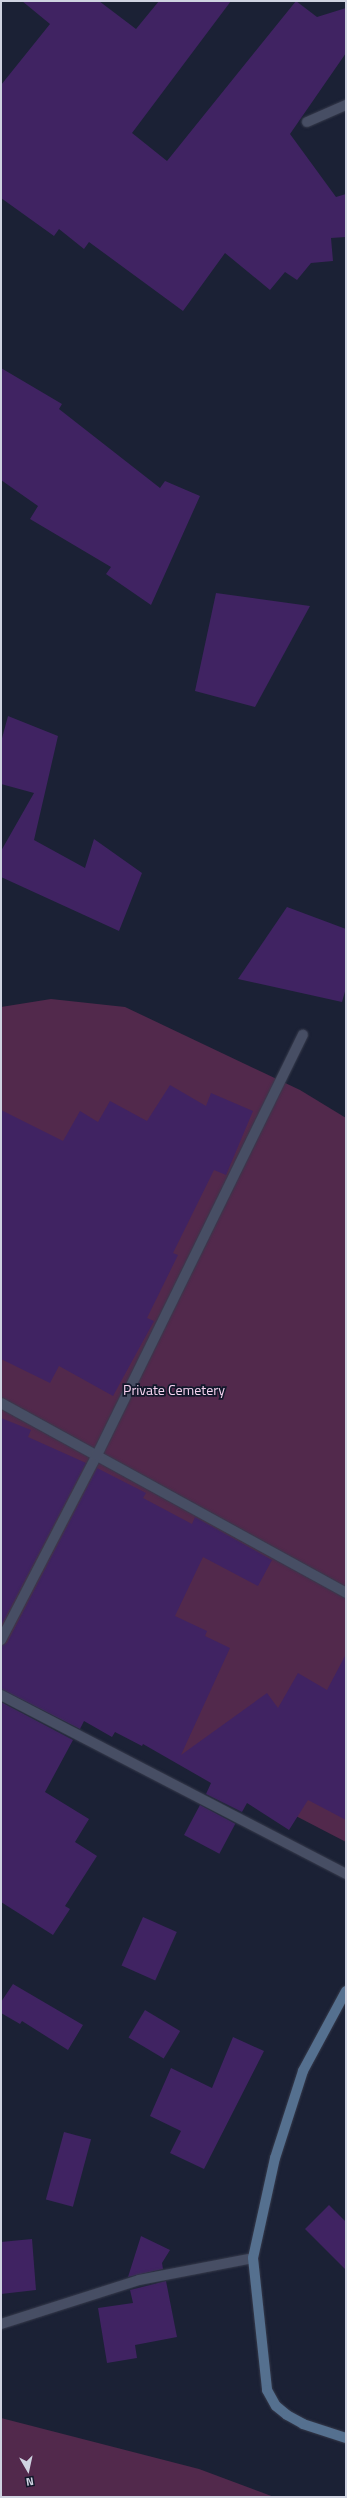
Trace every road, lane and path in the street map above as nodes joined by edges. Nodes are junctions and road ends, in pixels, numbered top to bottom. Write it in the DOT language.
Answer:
graph roads {
  1 [pos="346,105"];
  2 [pos="307,122"];
  3 [pos="303,1035"];
  4 [pos="1,1403"];
  5 [pos="97,1456"];
  6 [pos="346,1593"];
  7 [pos="1,1640"];
  8 [pos="1,1694"];
  9 [pos="346,1874"];
  10 [pos="346,1991"];
  11 [pos="252,2258"];
  12 [pos="1,2324"];
  13 [pos="346,2438"];
  1 -- 2 [label="street"];
  3 -- 5 [label="street"];
  4 -- 5 [label="street"];
  5 -- 6 [label="street"];
  5 -- 7 [label="street"];
  8 -- 9 [label="street"];
  10 -- 11 [label="street"];
  11 -- 12 [label="street"];
  11 -- 13 [label="street"];
}
